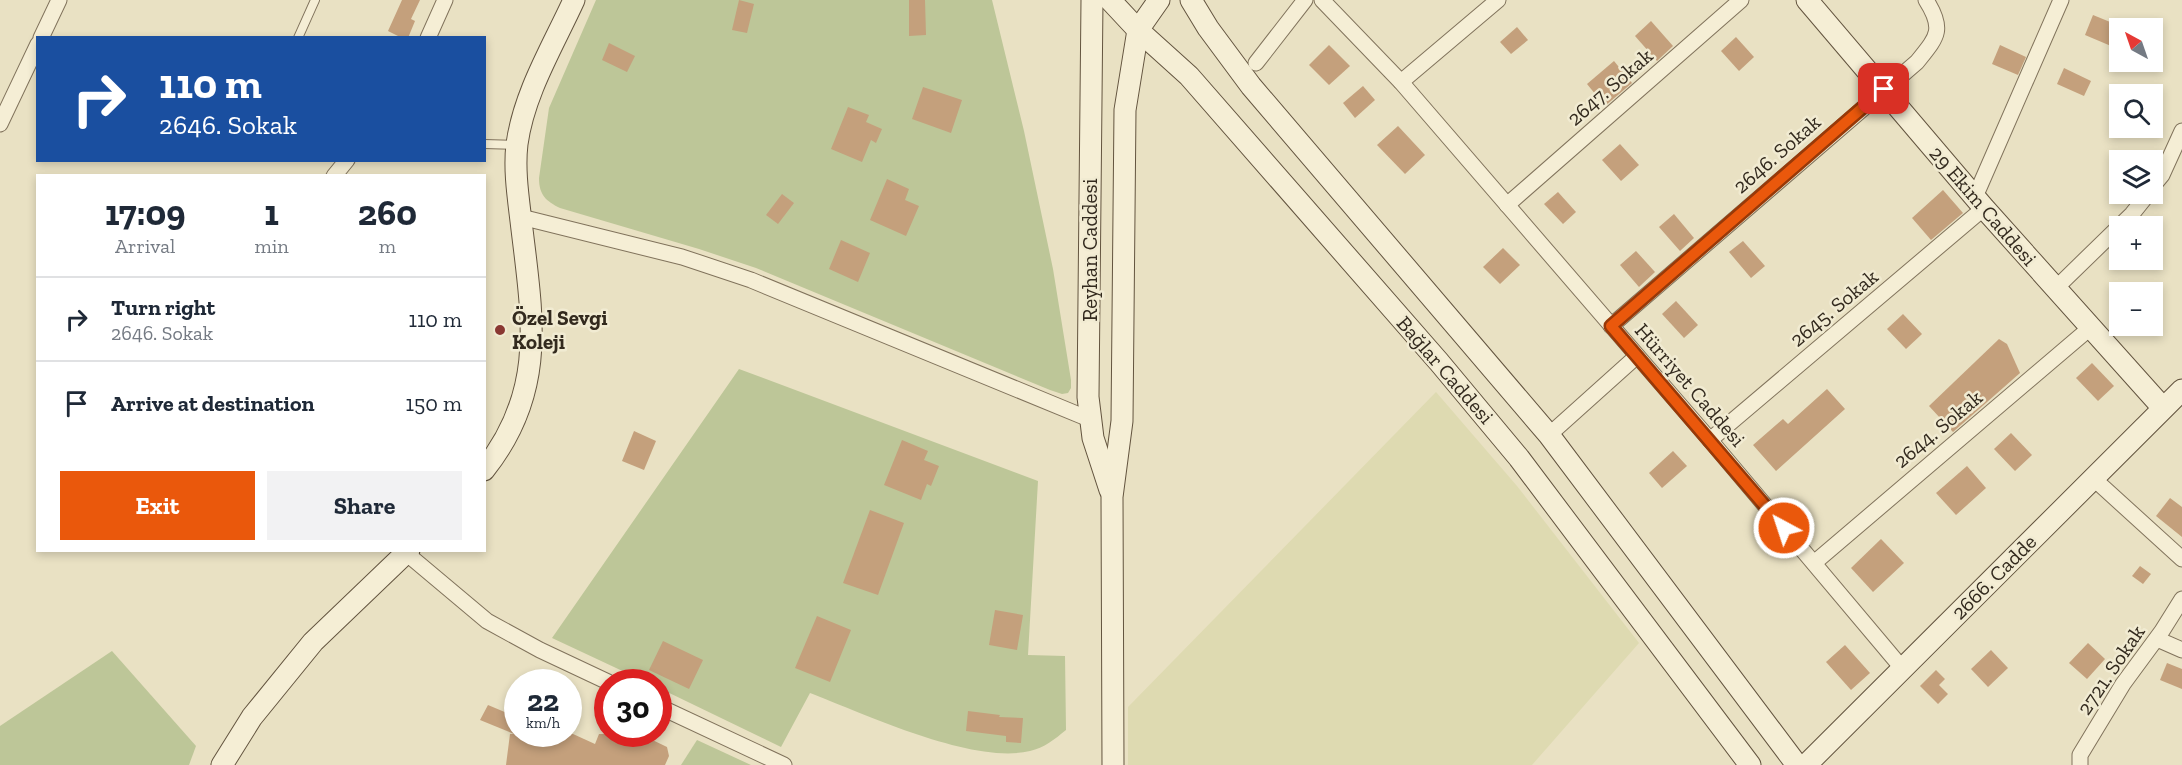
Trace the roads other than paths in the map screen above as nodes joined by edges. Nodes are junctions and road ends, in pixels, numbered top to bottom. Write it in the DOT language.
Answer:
graph roads {
  1 [pos="59,0"];
  2 [pos="315,0"];
  3 [pos="445,0"];
  4 [pos="574,0"];
  5 [pos="1092,0"];
  6 [pos="1110,0"];
  7 [pos="1159,0"];
  8 [pos="1191,0"];
  9 [pos="1305,0"];
  10 [pos="1322,0"];
  11 [pos="1497,0"];
  12 [pos="1741,0"];
  13 [pos="1806,0"];
  14 [pos="1926,0"];
  15 [pos="2061,0"];
  16 [pos="1138,30"];
  17 [pos="42,36"];
  18 [pos="299,36"];
  19 [pos="429,36"];
  20 [pos="36,48"];
  21 [pos="1256,63"];
  22 [pos="1401,82"];
  23 [pos="1884,89"];
  24 [pos="0,124"];
  25 [pos="2182,131"];
  26 [pos="486,144"];
  27 [pos="517,145"];
  28 [pos="2163,173"];
  29 [pos="1979,203"];
  30 [pos="2140,204"];
  31 [pos="1507,205"];
  32 [pos="520,217"];
  33 [pos="2055,289"];
  34 [pos="1611,326"];
  35 [pos="2090,328"];
  36 [pos="1637,356"];
  37 [pos="2182,390"];
  38 [pos="2163,408"];
  39 [pos="1089,420"];
  40 [pos="1549,435"];
  41 [pos="1710,440"];
  42 [pos="486,467"];
  43 [pos="2093,478"];
  44 [pos="1112,497"];
  45 [pos="407,552"];
  46 [pos="2182,558"];
  47 [pos="1814,563"];
  48 [pos="2182,599"];
  49 [pos="2157,639"];
  50 [pos="2182,650"];
  51 [pos="1902,668"];
  52 [pos="594,675"];
  53 [pos="672,713"];
  54 [pos="222,765"];
  55 [pos="784,765"];
  56 [pos="1113,765"];
  57 [pos="1750,765"];
  58 [pos="1797,765"];
  59 [pos="1806,765"];
  60 [pos="2080,765"];
  1 -- 17 [label="street"];
  2 -- 18 [label="lane"];
  3 -- 19 [label="street"];
  4 -- 27 [label="street"];
  5 -- 39 [label="street, Reyhan Caddesi"];
  6 -- 16 [label="street, Bağlar Caddesi"];
  7 -- 16 [label="street"];
  8 -- 40 [label="street, Bağlar Caddesi"];
  9 -- 21 [label="street"];
  10 -- 22 [label="street, Hürriyet Caddesi"];
  11 -- 22 [label="street"];
  12 -- 31 [label="street, 2647. Sokak"];
  13 -- 23 [label="street, 29 Ekim Caddesi"];
  14 -- 23 [label="street, 2646. Sokak"];
  15 -- 29 [label="street, 2645. Sokak"];
  16 -- 44 [label="street, Reyhan Caddesi"];
  16 -- 57 [label="street, Bağlar Caddesi"];
  20 -- 24 [label="street"];
  22 -- 31 [label="street, Hürriyet Caddesi"];
  23 -- 29 [label="street, 29 Ekim Caddesi"];
  23 -- 34 [label="street, 2646. Sokak"];
  25 -- 28 [label="street"];
  26 -- 27 [label="lane"];
  27 -- 32 [label="street"];
  29 -- 33 [label="street, 29 Ekim Caddesi"];
  29 -- 41 [label="street, 2645. Sokak"];
  30 -- 33 [label="street"];
  31 -- 34 [label="street, Hürriyet Caddesi"];
  32 -- 39 [label="street"];
  32 -- 42 [label="street"];
  33 -- 35 [label="street, 29 Ekim Caddesi"];
  34 -- 36 [label="street, Hürriyet Caddesi"];
  35 -- 38 [label="street, 29 Ekim Caddesi"];
  35 -- 47 [label="street, 2644. Sokak"];
  36 -- 40 [label="street"];
  36 -- 41 [label="street, Hürriyet Caddesi"];
  37 -- 38 [label="street, 2666. Cadde"];
  38 -- 43 [label="street, 2666. Cadde"];
  39 -- 44 [label="street, Reyhan Caddesi"];
  40 -- 58 [label="street, Bağlar Caddesi"];
  41 -- 47 [label="street, Hürriyet Caddesi"];
  43 -- 46 [label="street"];
  43 -- 51 [label="street, 2666. Cadde"];
  44 -- 56 [label="street, Reyhan Caddesi"];
  45 -- 52 [label="street"];
  45 -- 54 [label="street"];
  47 -- 51 [label="street, Hürriyet Caddesi"];
  48 -- 49 [label="street, 2721. Sokak"];
  49 -- 50 [label="street"];
  49 -- 60 [label="street, 2721. Sokak"];
  51 -- 59 [label="street, 2666. Cadde"];
  53 -- 55 [label="street"];
}
